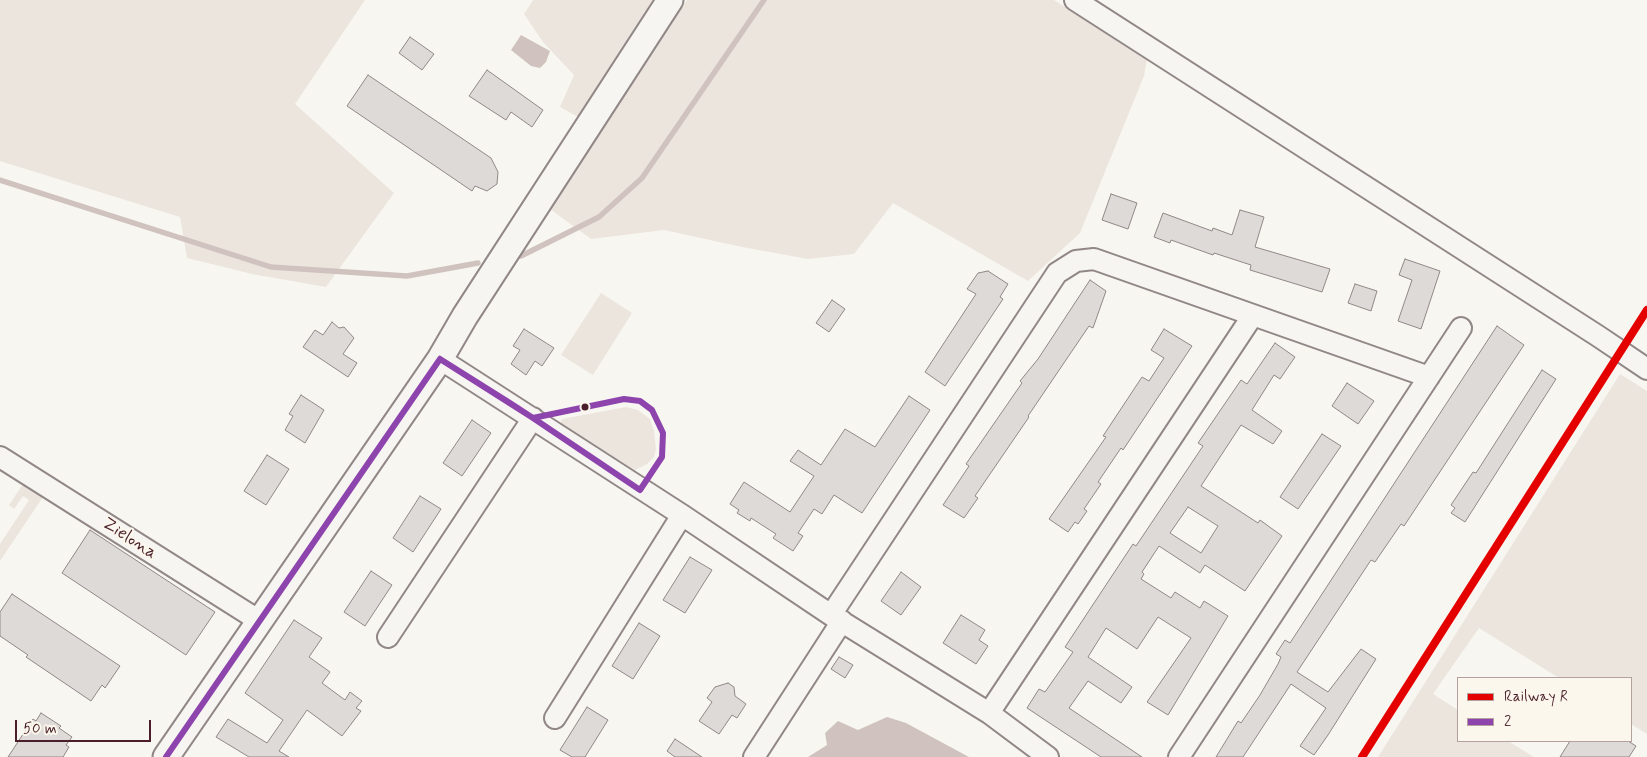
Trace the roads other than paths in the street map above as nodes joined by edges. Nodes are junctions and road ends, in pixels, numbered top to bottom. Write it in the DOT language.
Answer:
graph roads {
  1 [pos="670,0"];
  2 [pos="1075,0"];
  3 [pos="1253,315"];
  4 [pos="1461,328"];
  5 [pos="440,359"];
  6 [pos="1647,370"];
  7 [pos="1430,376"];
  8 [pos="533,418"];
  9 [pos="0,457"];
  10 [pos="682,515"];
  11 [pos="265,611"];
  12 [pos="837,618"];
  13 [pos="388,637"];
  14 [pos="989,713"];
  15 [pos="555,718"];
  16 [pos="166,757"];
  17 [pos="754,757"];
  18 [pos="1048,757"];
  19 [pos="1179,757"];
  1 -- 5 [label="street"];
  2 -- 6 [label="street"];
  3 -- 7 [label="street"];
  3 -- 12 [label="street"];
  3 -- 14 [label="street"];
  4 -- 7 [label="street"];
  5 -- 8 [label="street"];
  5 -- 11 [label="street"];
  7 -- 19 [label="street"];
  8 -- 10 [label="street"];
  8 -- 13 [label="street"];
  9 -- 11 [label="street, Zielona"];
  10 -- 12 [label="street"];
  10 -- 15 [label="street"];
  11 -- 16 [label="street"];
  12 -- 14 [label="street"];
  12 -- 17 [label="street"];
  14 -- 18 [label="street"];
}
